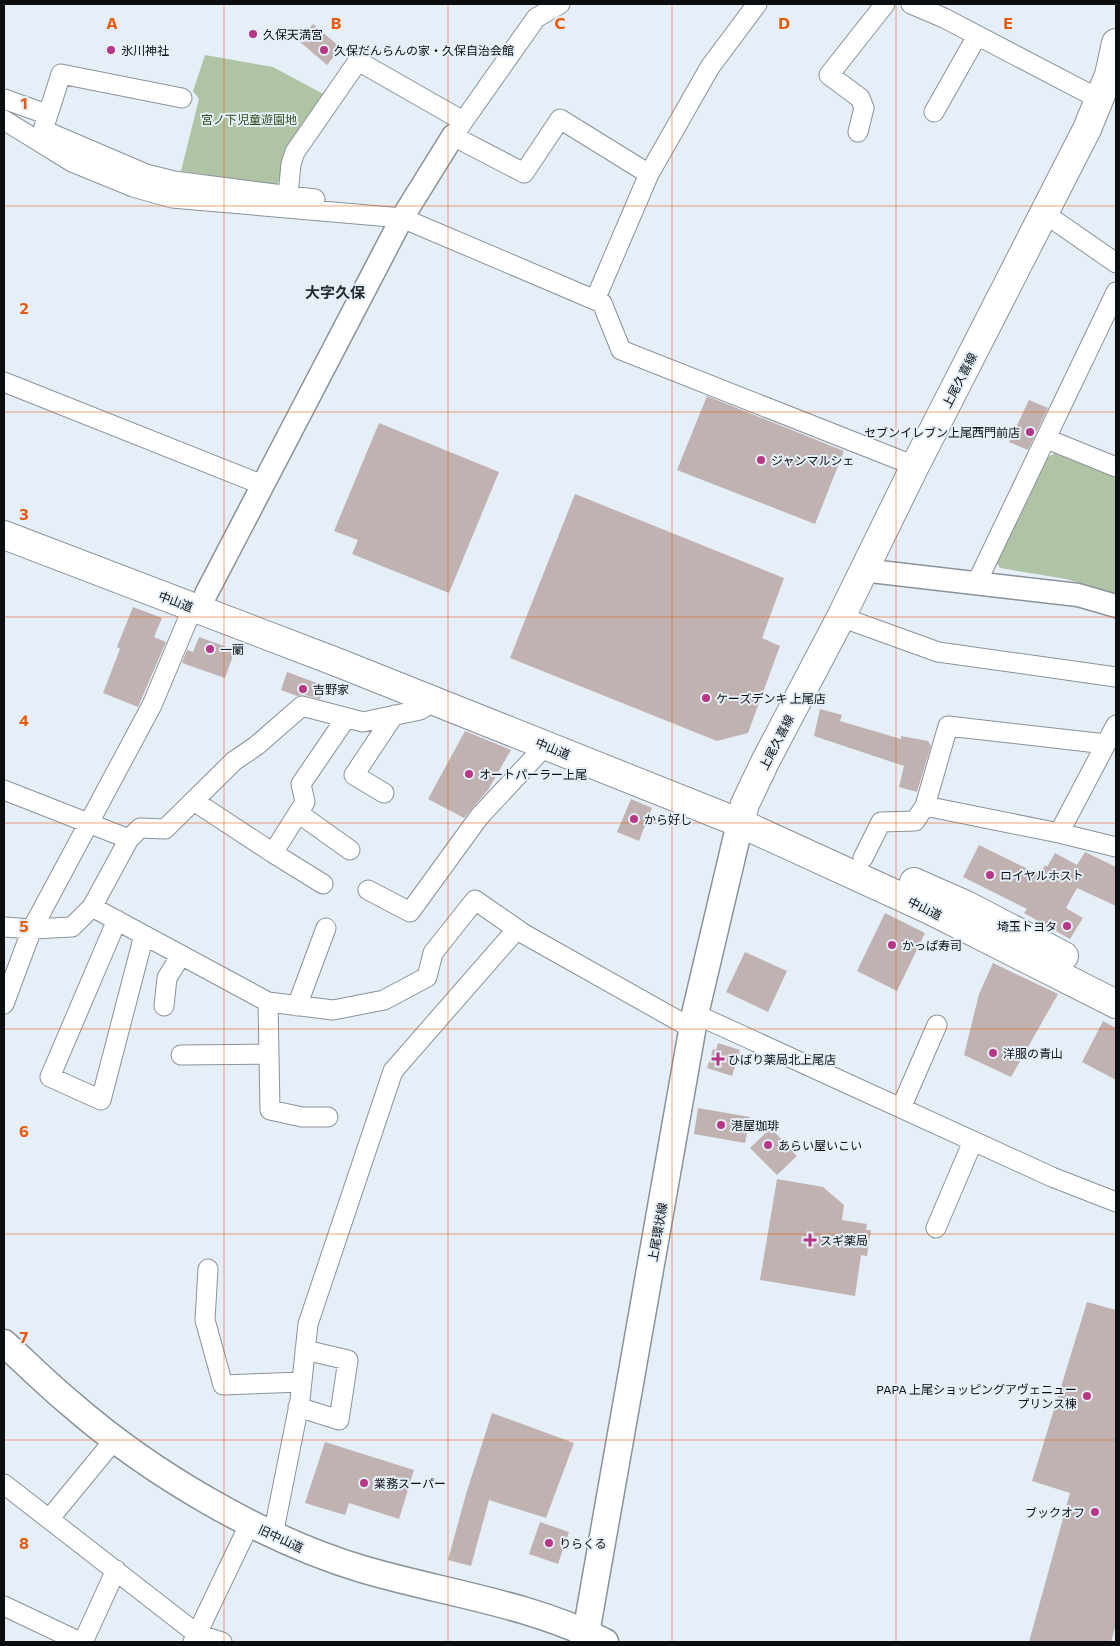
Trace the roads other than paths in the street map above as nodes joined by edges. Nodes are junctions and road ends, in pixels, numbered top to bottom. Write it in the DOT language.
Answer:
graph roads {
  1 [pos="757,4"];
  2 [pos="885,4"];
  3 [pos="911,4"];
  4 [pos="547,7"];
  5 [pos="948,11"];
  6 [pos="977,36"];
  7 [pos="1116,48"];
  8 [pos="182,98"];
  9 [pos="4,99"];
  10 [pos="1099,99"];
  11 [pos="934,112"];
  12 [pos="4,120"];
  13 [pos="40,127"];
  14 [pos="458,128"];
  15 [pos="858,132"];
  16 [pos="649,174"];
  17 [pos="288,195"];
  18 [pos="1044,213"];
  19 [pos="405,214"];
  20 [pos="1116,263"];
  21 [pos="1116,292"];
  22 [pos="595,300"];
  23 [pos="4,382"];
  24 [pos="1047,439"];
  25 [pos="915,466"];
  26 [pos="1116,467"];
  27 [pos="263,486"];
  28 [pos="4,517"];
  29 [pos="4,535"];
  30 [pos="976,584"];
  31 [pos="853,590"];
  32 [pos="199,600"];
  33 [pos="1116,606"];
  34 [pos="1116,677"];
  35 [pos="434,701"];
  36 [pos="394,716"];
  37 [pos="346,718"];
  38 [pos="1116,725"];
  39 [pos="1106,744"];
  40 [pos="546,745"];
  41 [pos="4,790"];
  42 [pos="384,793"];
  43 [pos="194,800"];
  44 [pos="925,806"];
  45 [pos="298,813"];
  46 [pos="743,813"];
  47 [pos="87,824"];
  48 [pos="1059,832"];
  49 [pos="128,839"];
  50 [pos="1116,847"];
  51 [pos="350,850"];
  52 [pos="273,853"];
  53 [pos="863,858"];
  54 [pos="323,884"];
  55 [pos="368,890"];
  56 [pos="92,907"];
  57 [pos="117,920"];
  58 [pos="4,926"];
  59 [pos="326,928"];
  60 [pos="32,929"];
  61 [pos="517,929"];
  62 [pos="144,935"];
  63 [pos="181,955"];
  64 [pos="1116,984"];
  65 [pos="268,1002"];
  66 [pos="4,1004"];
  67 [pos="1116,1004"];
  68 [pos="164,1006"];
  69 [pos="297,1006"];
  70 [pos="694,1021"];
  71 [pos="937,1025"];
  72 [pos="269,1054"];
  73 [pos="182,1055"];
  74 [pos="901,1108"];
  75 [pos="328,1117"];
  76 [pos="973,1141"];
  77 [pos="1116,1202"];
  78 [pos="936,1228"];
  79 [pos="208,1269"];
  80 [pos="4,1343"];
  81 [pos="305,1350"];
  82 [pos="302,1382"];
  83 [pos="298,1407"];
  84 [pos="114,1440"];
  85 [pos="4,1484"];
  86 [pos="50,1518"];
  87 [pos="250,1523"];
  88 [pos="273,1535"];
  89 [pos="116,1570"];
  90 [pos="4,1606"];
  91 [pos="195,1638"];
  92 [pos="591,1639"];
  93 [pos="80,1642"];
  94 [pos="83,1642"];
  95 [pos="222,1642"];
  1 -- 16 [label="street"];
  2 -- 15 [label="street"];
  3 -- 5 [label="street"];
  4 -- 14 [label="street"];
  5 -- 6 [label="street"];
  6 -- 10 [label="street"];
  6 -- 11 [label="street"];
  7 -- 10 [label="main road, 上尾久喜線"];
  8 -- 13 [label="street"];
  9 -- 13 [label="street"];
  10 -- 18 [label="main road, 上尾久喜線"];
  12 -- 13 [label="street"];
  13 -- 17 [label="street"];
  13 -- 19 [label="street"];
  14 -- 16 [label="street"];
  14 -- 17 [label="street"];
  14 -- 19 [label="street"];
  16 -- 22 [label="street"];
  17 -- 19 [label="street"];
  18 -- 20 [label="street"];
  18 -- 25 [label="main road, 上尾久喜線"];
  19 -- 22 [label="street"];
  19 -- 27 [label="street"];
  21 -- 24 [label="street"];
  22 -- 25 [label="street"];
  23 -- 27 [label="street"];
  24 -- 26 [label="street"];
  24 -- 30 [label="street"];
  25 -- 31 [label="main road, 上尾久喜線"];
  27 -- 32 [label="street"];
  28 -- 32 [label="main road, 中山道"];
  29 -- 32 [label="main road, 中山道"];
  30 -- 31 [label="street"];
  30 -- 33 [label="street"];
  31 -- 34 [label="street"];
  31 -- 46 [label="main road, 上尾久喜線"];
  32 -- 35 [label="main road, 中山道"];
  32 -- 46 [label="main road, 中山道"];
  32 -- 47 [label="street"];
  35 -- 36 [label="street"];
  35 -- 40 [label="main road, 中山道"];
  36 -- 37 [label="street"];
  36 -- 42 [label="street"];
  37 -- 43 [label="street"];
  37 -- 45 [label="street"];
  38 -- 39 [label="street"];
  39 -- 44 [label="street"];
  39 -- 48 [label="street"];
  40 -- 46 [label="main road, 中山道"];
  40 -- 55 [label="street"];
  41 -- 47 [label="street"];
  43 -- 49 [label="street"];
  43 -- 52 [label="street"];
  44 -- 48 [label="street"];
  44 -- 53 [label="street"];
  45 -- 51 [label="street"];
  45 -- 52 [label="street"];
  46 -- 53 [label="main road, 中山道"];
  46 -- 67 [label="main road, 中山道"];
  46 -- 70 [label="main road, 上尾環状線"];
  47 -- 49 [label="street"];
  47 -- 60 [label="street"];
  48 -- 50 [label="street"];
  49 -- 56 [label="street"];
  52 -- 54 [label="street"];
  53 -- 64 [label="main road, 中山道"];
  56 -- 57 [label="street"];
  56 -- 60 [label="street"];
  57 -- 62 [label="street"];
  57 -- 62 [label="street"];
  58 -- 60 [label="street"];
  59 -- 69 [label="street"];
  60 -- 66 [label="street"];
  61 -- 69 [label="street"];
  61 -- 70 [label="street"];
  61 -- 81 [label="street"];
  62 -- 63 [label="street"];
  63 -- 65 [label="street"];
  63 -- 68 [label="street"];
  65 -- 69 [label="street"];
  65 -- 72 [label="street"];
  70 -- 74 [label="street"];
  70 -- 92 [label="main road, 上尾環状線"];
  71 -- 74 [label="street"];
  72 -- 73 [label="street"];
  72 -- 75 [label="street"];
  74 -- 76 [label="street"];
  76 -- 77 [label="street"];
  76 -- 78 [label="street"];
  79 -- 82 [label="street"];
  80 -- 84 [label="main road, 旧中山道"];
  81 -- 82 [label="street"];
  81 -- 83 [label="street"];
  82 -- 83 [label="street"];
  83 -- 88 [label="street"];
  84 -- 86 [label="street"];
  84 -- 87 [label="main road, 旧中山道"];
  85 -- 86 [label="street"];
  86 -- 89 [label="street"];
  87 -- 88 [label="main road, 旧中山道"];
  87 -- 91 [label="street"];
  88 -- 92 [label="main road, 旧中山道"];
  89 -- 91 [label="street"];
  89 -- 94 [label="street"];
  90 -- 93 [label="street"];
  91 -- 95 [label="street"];
}
